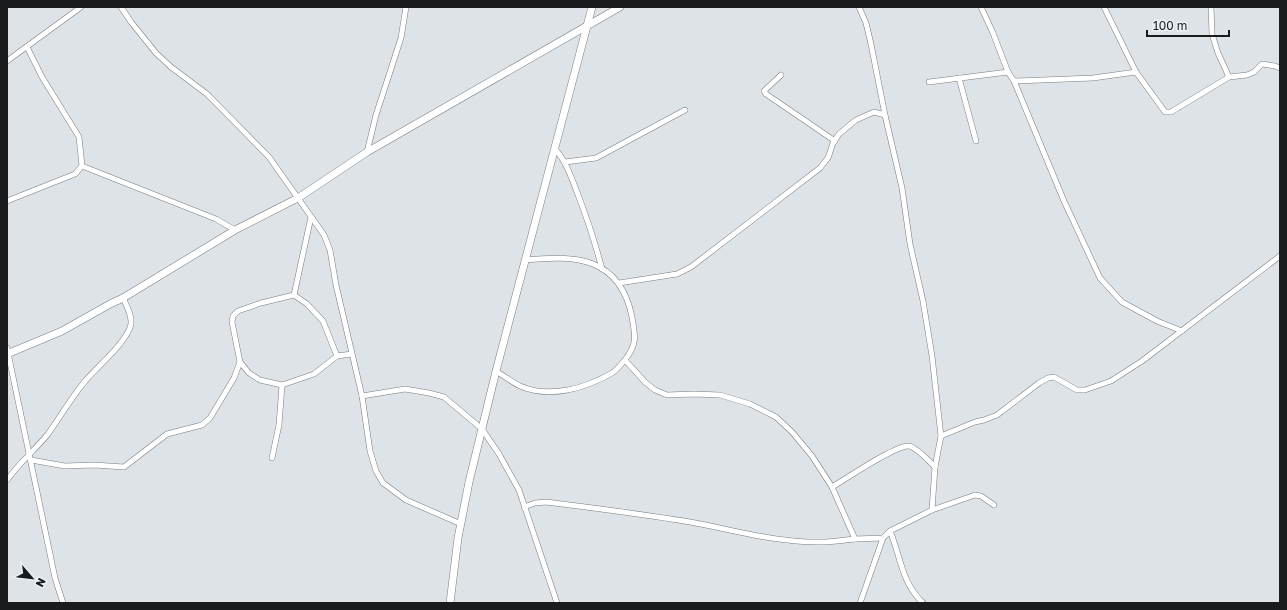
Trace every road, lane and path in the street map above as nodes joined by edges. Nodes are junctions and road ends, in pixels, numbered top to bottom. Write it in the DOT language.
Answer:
graph roads {
  1 [pos="81,7"];
  2 [pos="121,7"];
  3 [pos="406,7"];
  4 [pos="592,7"];
  5 [pos="620,7"];
  6 [pos="859,7"];
  7 [pos="981,7"];
  8 [pos="1104,7"];
  9 [pos="1211,7"];
  10 [pos="587,26"];
  11 [pos="27,47"];
  12 [pos="7,61"];
  13 [pos="1280,68"];
  14 [pos="1008,72"];
  15 [pos="1136,72"];
  16 [pos="780,75"];
  17 [pos="1229,77"];
  18 [pos="959,78"];
  19 [pos="1014,81"];
  20 [pos="929,82"];
  21 [pos="685,110"];
  22 [pos="885,115"];
  23 [pos="835,140"];
  24 [pos="976,141"];
  25 [pos="555,149"];
  26 [pos="367,152"];
  27 [pos="565,162"];
  28 [pos="82,166"];
  29 [pos="298,198"];
  30 [pos="7,201"];
  31 [pos="311,217"];
  32 [pos="235,230"];
  33 [pos="1280,256"];
  34 [pos="526,260"];
  35 [pos="602,269"];
  36 [pos="618,283"];
  37 [pos="294,295"];
  38 [pos="123,298"];
  39 [pos="1182,330"];
  40 [pos="8,352"];
  41 [pos="352,354"];
  42 [pos="337,356"];
  43 [pos="625,360"];
  44 [pos="240,362"];
  45 [pos="496,372"];
  46 [pos="282,384"];
  47 [pos="362,396"];
  48 [pos="482,429"];
  49 [pos="941,436"];
  50 [pos="29,454"];
  51 [pos="272,458"];
  52 [pos="31,460"];
  53 [pos="935,467"];
  54 [pos="7,480"];
  55 [pos="832,487"];
  56 [pos="994,505"];
  57 [pos="524,507"];
  58 [pos="932,510"];
  59 [pos="461,524"];
  60 [pos="890,531"];
  61 [pos="883,538"];
  62 [pos="855,539"];
  63 [pos="63,603"];
  64 [pos="450,603"];
  65 [pos="557,603"];
  66 [pos="860,603"];
  67 [pos="923,603"];
  1 -- 11 [label="street"];
  2 -- 29 [label="street"];
  3 -- 26 [label="street"];
  4 -- 10 [label="main road"];
  5 -- 10 [label="main road"];
  6 -- 22 [label="street"];
  7 -- 14 [label="street"];
  8 -- 15 [label="street"];
  9 -- 17 [label="street"];
  10 -- 25 [label="main road"];
  10 -- 26 [label="main road"];
  11 -- 12 [label="street"];
  11 -- 28 [label="street"];
  13 -- 17 [label="street"];
  14 -- 18 [label="street"];
  14 -- 19 [label="street"];
  15 -- 17 [label="street"];
  15 -- 19 [label="street"];
  16 -- 23 [label="street"];
  18 -- 20 [label="street"];
  18 -- 24 [label="street"];
  19 -- 39 [label="street"];
  21 -- 27 [label="street"];
  22 -- 23 [label="street"];
  22 -- 49 [label="street"];
  23 -- 36 [label="street"];
  25 -- 27 [label="street"];
  25 -- 34 [label="main road"];
  26 -- 29 [label="main road"];
  27 -- 35 [label="street"];
  28 -- 30 [label="street"];
  28 -- 32 [label="street"];
  29 -- 31 [label="street"];
  29 -- 32 [label="main road"];
  31 -- 37 [label="street"];
  31 -- 41 [label="street"];
  32 -- 38 [label="main road"];
  33 -- 39 [label="street"];
  34 -- 35 [label="street"];
  34 -- 45 [label="main road"];
  35 -- 36 [label="street"];
  36 -- 43 [label="street"];
  37 -- 42 [label="street"];
  37 -- 44 [label="street"];
  38 -- 40 [label="main road"];
  38 -- 50 [label="street"];
  39 -- 49 [label="street"];
  40 -- 50 [label="street"];
  41 -- 42 [label="street"];
  41 -- 47 [label="street"];
  42 -- 46 [label="street"];
  43 -- 45 [label="street"];
  43 -- 55 [label="street"];
  44 -- 46 [label="street"];
  44 -- 52 [label="street"];
  45 -- 48 [label="main road"];
  46 -- 51 [label="street"];
  47 -- 48 [label="street"];
  47 -- 59 [label="street"];
  48 -- 57 [label="street"];
  48 -- 59 [label="main road"];
  49 -- 53 [label="street"];
  50 -- 52 [label="street"];
  50 -- 54 [label="street"];
  52 -- 63 [label="street"];
  53 -- 55 [label="street"];
  53 -- 58 [label="street"];
  55 -- 62 [label="street"];
  56 -- 58 [label="street"];
  57 -- 62 [label="street"];
  57 -- 65 [label="street"];
  58 -- 60 [label="street"];
  59 -- 64 [label="main road"];
  60 -- 61 [label="street"];
  60 -- 67 [label="street"];
  61 -- 62 [label="street"];
  61 -- 66 [label="street"];
}
